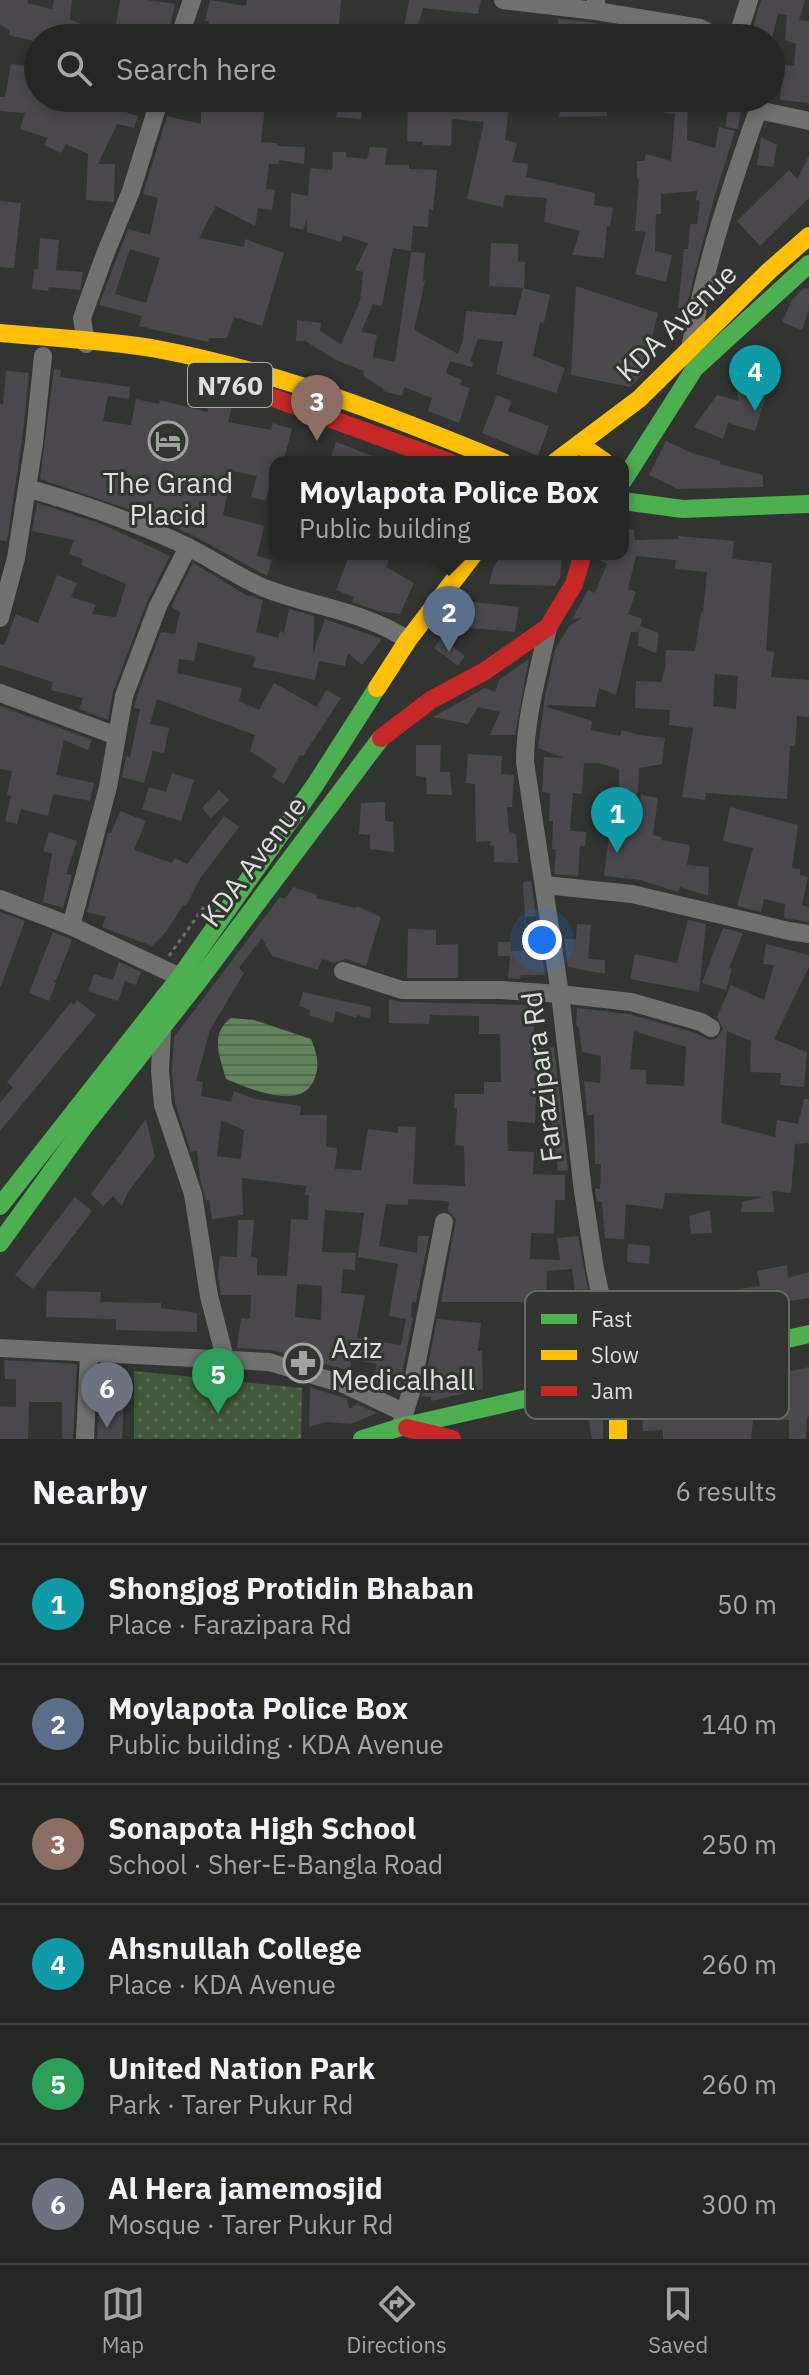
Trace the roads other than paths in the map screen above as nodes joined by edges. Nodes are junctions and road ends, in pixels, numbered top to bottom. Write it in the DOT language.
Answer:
graph roads {
  1 [pos="192,0"];
  2 [pos="503,0"];
  3 [pos="749,0"];
  4 [pos="596,6"];
  5 [pos="184,24"];
  6 [pos="681,24"];
  7 [pos="741,24"];
  8 [pos="156,112"];
  9 [pos="755,112"];
  10 [pos="782,112"];
  11 [pos="809,121"];
  12 [pos="809,236"];
  13 [pos="809,264"];
  14 [pos="0,333"];
  15 [pos="86,344"];
  16 [pos="690,349"];
  17 [pos="43,357"];
  18 [pos="198,377"];
  19 [pos="579,444"];
  20 [pos="432,456"];
  21 [pos="488,456"];
  22 [pos="563,456"];
  23 [pos="596,456"];
  24 [pos="629,472"];
  25 [pos="27,488"];
  26 [pos="629,502"];
  27 [pos="809,504"];
  28 [pos="188,547"];
  29 [pos="469,560"];
  30 [pos="581,560"];
  31 [pos="0,618"];
  32 [pos="548,627"];
  33 [pos="408,640"];
  34 [pos="0,693"];
  35 [pos="397,697"];
  36 [pos="117,736"];
  37 [pos="545,885"];
  38 [pos="0,899"];
  39 [pos="71,926"];
  40 [pos="809,934"];
  41 [pos="343,971"];
  42 [pos="180,977"];
  43 [pos="560,994"];
  44 [pos="711,1028"];
  45 [pos="162,1029"];
  46 [pos="0,1206"];
  47 [pos="444,1222"];
  48 [pos="0,1243"];
  49 [pos="600,1291"];
  50 [pos="809,1334"];
  51 [pos="789,1338"];
  52 [pos="0,1348"];
  53 [pos="89,1354"];
  54 [pos="225,1358"];
  55 [pos="525,1399"];
  56 [pos="396,1427"];
  57 [pos="85,1439"];
  58 [pos="362,1439"];
  59 [pos="452,1439"];
  1 -- 5 [label="street"];
  2 -- 4 [label="street"];
  3 -- 7 [label="street"];
  4 -- 6 [label="street"];
  8 -- 15 [label="street"];
  9 -- 16 [label="street"];
  10 -- 11 [label="street"];
  12 -- 16 [label="main road, KDA Avenue"];
  13 -- 24 [label="main road, KDA Avenue"];
  14 -- 15 [label="main road, N760"];
  15 -- 21 [label="main road, N760"];
  16 -- 19 [label="main road, KDA Avenue"];
  17 -- 25 [label="street"];
  18 -- 20 [label="main road, N760"];
  19 -- 22 [label="main road, KDA Avenue"];
  19 -- 23 [label="main road"];
  25 -- 28 [label="street"];
  25 -- 31 [label="street"];
  26 -- 27 [label="main road"];
  28 -- 33 [label="street"];
  28 -- 36 [label="street"];
  29 -- 33 [label="main road, KDA Avenue"];
  30 -- 32 [label="main road, KDA Avenue"];
  32 -- 35 [label="main road, KDA Avenue"];
  32 -- 37 [label="street, Farazipara Rd"];
  33 -- 35 [label="main road, KDA Avenue"];
  34 -- 36 [label="street"];
  35 -- 42 [label="main road, KDA Avenue"];
  35 -- 45 [label="main road, KDA Avenue"];
  36 -- 39 [label="street"];
  37 -- 40 [label="street"];
  37 -- 43 [label="street, Farazipara Rd"];
  38 -- 39 [label="street"];
  39 -- 42 [label="street"];
  41 -- 43 [label="street"];
  42 -- 46 [label="main road, KDA Avenue"];
  43 -- 44 [label="street"];
  43 -- 49 [label="street, Farazipara Rd"];
  45 -- 48 [label="main road, KDA Avenue"];
  45 -- 54 [label="street"];
  47 -- 56 [label="street"];
  50 -- 51 [label="main road"];
  52 -- 53 [label="street"];
  53 -- 54 [label="street"];
  53 -- 57 [label="street"];
  54 -- 56 [label="street"];
  55 -- 56 [label="main road"];
  56 -- 58 [label="main road"];
  56 -- 59 [label="main road"];
}
